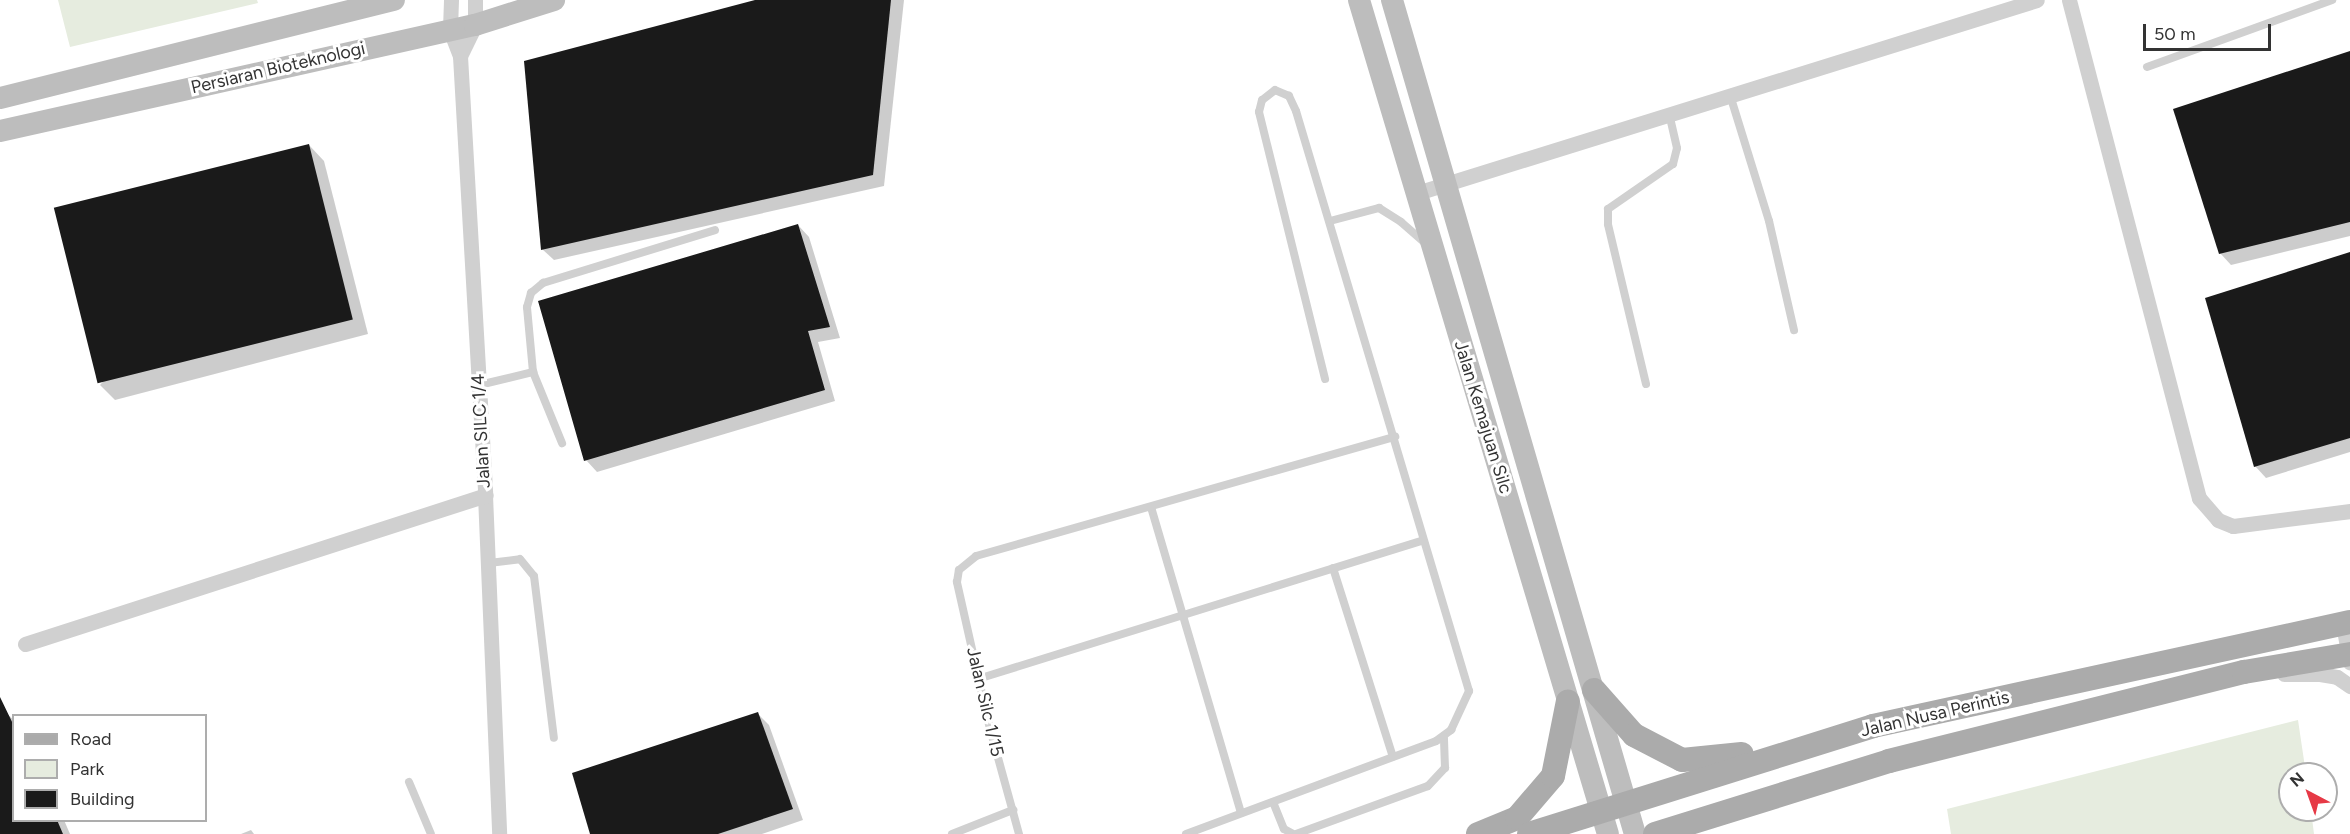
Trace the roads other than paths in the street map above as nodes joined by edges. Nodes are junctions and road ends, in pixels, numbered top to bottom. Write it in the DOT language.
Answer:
graph roads {
  1 [pos="394,0"];
  2 [pos="451,0"];
  3 [pos="475,0"];
  4 [pos="555,0"];
  5 [pos="1359,0"];
  6 [pos="1392,0"];
  7 [pos="2037,0"];
  8 [pos="2069,0"];
  9 [pos="2332,0"];
  10 [pos="2311,3"];
  11 [pos="367,4"];
  12 [pos="475,25"];
  13 [pos="450,30"];
  14 [pos="460,56"];
  15 [pos="2147,67"];
  16 [pos="1730,95"];
  17 [pos="0,98"];
  18 [pos="1669,113"];
  19 [pos="0,131"];
  20 [pos="1446,181"];
  21 [pos="1417,193"];
  22 [pos="1330,221"];
  23 [pos="715,230"];
  24 [pos="1435,252"];
  25 [pos="1794,330"];
  26 [pos="533,372"];
  27 [pos="1325,379"];
  28 [pos="1646,384"];
  29 [pos="479,386"];
  30 [pos="1395,437"];
  31 [pos="561,443"];
  32 [pos="485,495"];
  33 [pos="1151,507"];
  34 [pos="1541,509"];
  35 [pos="2350,511"];
  36 [pos="1513,518"];
  37 [pos="1423,540"];
  38 [pos="489,562"];
  39 [pos="1333,568"];
  40 [pos="1565,584"];
  41 [pos="1536,592"];
  42 [pos="1185,615"];
  43 [pos="2346,623"];
  44 [pos="25,644"];
  45 [pos="2349,657"];
  46 [pos="2244,672"];
  47 [pos="981,678"];
  48 [pos="2350,686"];
  49 [pos="1594,690"];
  50 [pos="1568,701"];
  51 [pos="1873,726"];
  52 [pos="1444,736"];
  53 [pos="554,738"];
  54 [pos="1393,757"];
  55 [pos="409,782"];
  56 [pos="1627,801"];
  57 [pos="1273,802"];
  58 [pos="1012,810"];
  59 [pos="1601,810"];
  60 [pos="1241,813"];
  61 [pos="431,834"];
  62 [pos="499,834"];
  63 [pos="952,834"];
  64 [pos="1019,834"];
  65 [pos="1186,834"];
  66 [pos="1295,834"];
  67 [pos="1478,834"];
  68 [pos="1529,834"];
  69 [pos="1608,834"];
  70 [pos="1635,834"];
  71 [pos="1655,834"];
  1 -- 11 [label="street, Persiaran Bioteknologi"];
  2 -- 13 [label="street"];
  3 -- 12 [label="street"];
  4 -- 12 [label="street, Persiaran Bioteknologi"];
  5 -- 21 [label="street, Jalan Kemajuan Silc"];
  6 -- 20 [label="street, Jalan Kemajuan Silc"];
  7 -- 16 [label="street"];
  8 -- 35 [label="street"];
  9 -- 10 [label="lane"];
  10 -- 15 [label="lane"];
  11 -- 17 [label="street, Persiaran Bioteknologi"];
  12 -- 13 [label="street, Persiaran Bioteknologi"];
  12 -- 14 [label="street"];
  13 -- 14 [label="street, Jalan SILC 1/4"];
  13 -- 19 [label="street, Persiaran Bioteknologi"];
  14 -- 29 [label="street, Jalan SILC 1/4"];
  16 -- 18 [label="street"];
  16 -- 25 [label="lane"];
  18 -- 20 [label="street"];
  18 -- 28 [label="lane"];
  20 -- 21 [label="street"];
  20 -- 34 [label="street, Jalan Kemajuan Silc"];
  21 -- 24 [label="street, Jalan Kemajuan Silc"];
  22 -- 24 [label="lane"];
  22 -- 27 [label="lane"];
  22 -- 30 [label="lane"];
  23 -- 26 [label="lane"];
  24 -- 36 [label="street, Jalan Kemajuan Silc"];
  26 -- 29 [label="lane"];
  26 -- 31 [label="lane"];
  29 -- 32 [label="street, Jalan SILC 1/4"];
  30 -- 33 [label="lane"];
  30 -- 37 [label="lane"];
  32 -- 38 [label="street, Jalan SILC 1/4"];
  32 -- 44 [label="street"];
  33 -- 42 [label="lane"];
  33 -- 47 [label="lane, Jalan Silc 1/15"];
  34 -- 36 [label="street"];
  34 -- 40 [label="street, Jalan Kemajuan Silc"];
  36 -- 41 [label="street, Jalan Kemajuan Silc"];
  37 -- 39 [label="lane"];
  37 -- 52 [label="lane"];
  38 -- 53 [label="lane"];
  38 -- 62 [label="street, Jalan SILC 1/4"];
  39 -- 42 [label="lane"];
  39 -- 54 [label="lane"];
  40 -- 41 [label="street"];
  40 -- 49 [label="street, Jalan Kemajuan Silc"];
  41 -- 50 [label="street, Jalan Kemajuan Silc"];
  42 -- 47 [label="lane"];
  42 -- 60 [label="lane"];
  43 -- 45 [label="street"];
  43 -- 51 [label="main road, Jalan Nusa Perintis"];
  45 -- 46 [label="main road, Jalan Nusa Perintis"];
  46 -- 48 [label="street"];
  46 -- 71 [label="main road, Jalan Nusa Perintis"];
  47 -- 58 [label="lane, Jalan Silc 1/15"];
  49 -- 51 [label="main road"];
  49 -- 56 [label="street, Jalan Kemajuan Silc"];
  50 -- 59 [label="street, Jalan Kemajuan Silc"];
  50 -- 67 [label="main road"];
  51 -- 56 [label="main road, Jalan Nusa Perintis"];
  52 -- 54 [label="lane"];
  52 -- 66 [label="lane"];
  54 -- 57 [label="lane"];
  55 -- 61 [label="lane"];
  56 -- 59 [label="main road, Jalan Nusa Perintis"];
  56 -- 70 [label="street, Jalan Kemajuan Silc"];
  57 -- 60 [label="lane"];
  57 -- 66 [label="lane"];
  58 -- 63 [label="lane"];
  58 -- 64 [label="lane, Jalan Silc 1/15"];
  59 -- 68 [label="main road, Jalan Nusa Perintis"];
  59 -- 69 [label="street, Jalan Kemajuan Silc"];
  60 -- 65 [label="lane"];
}
